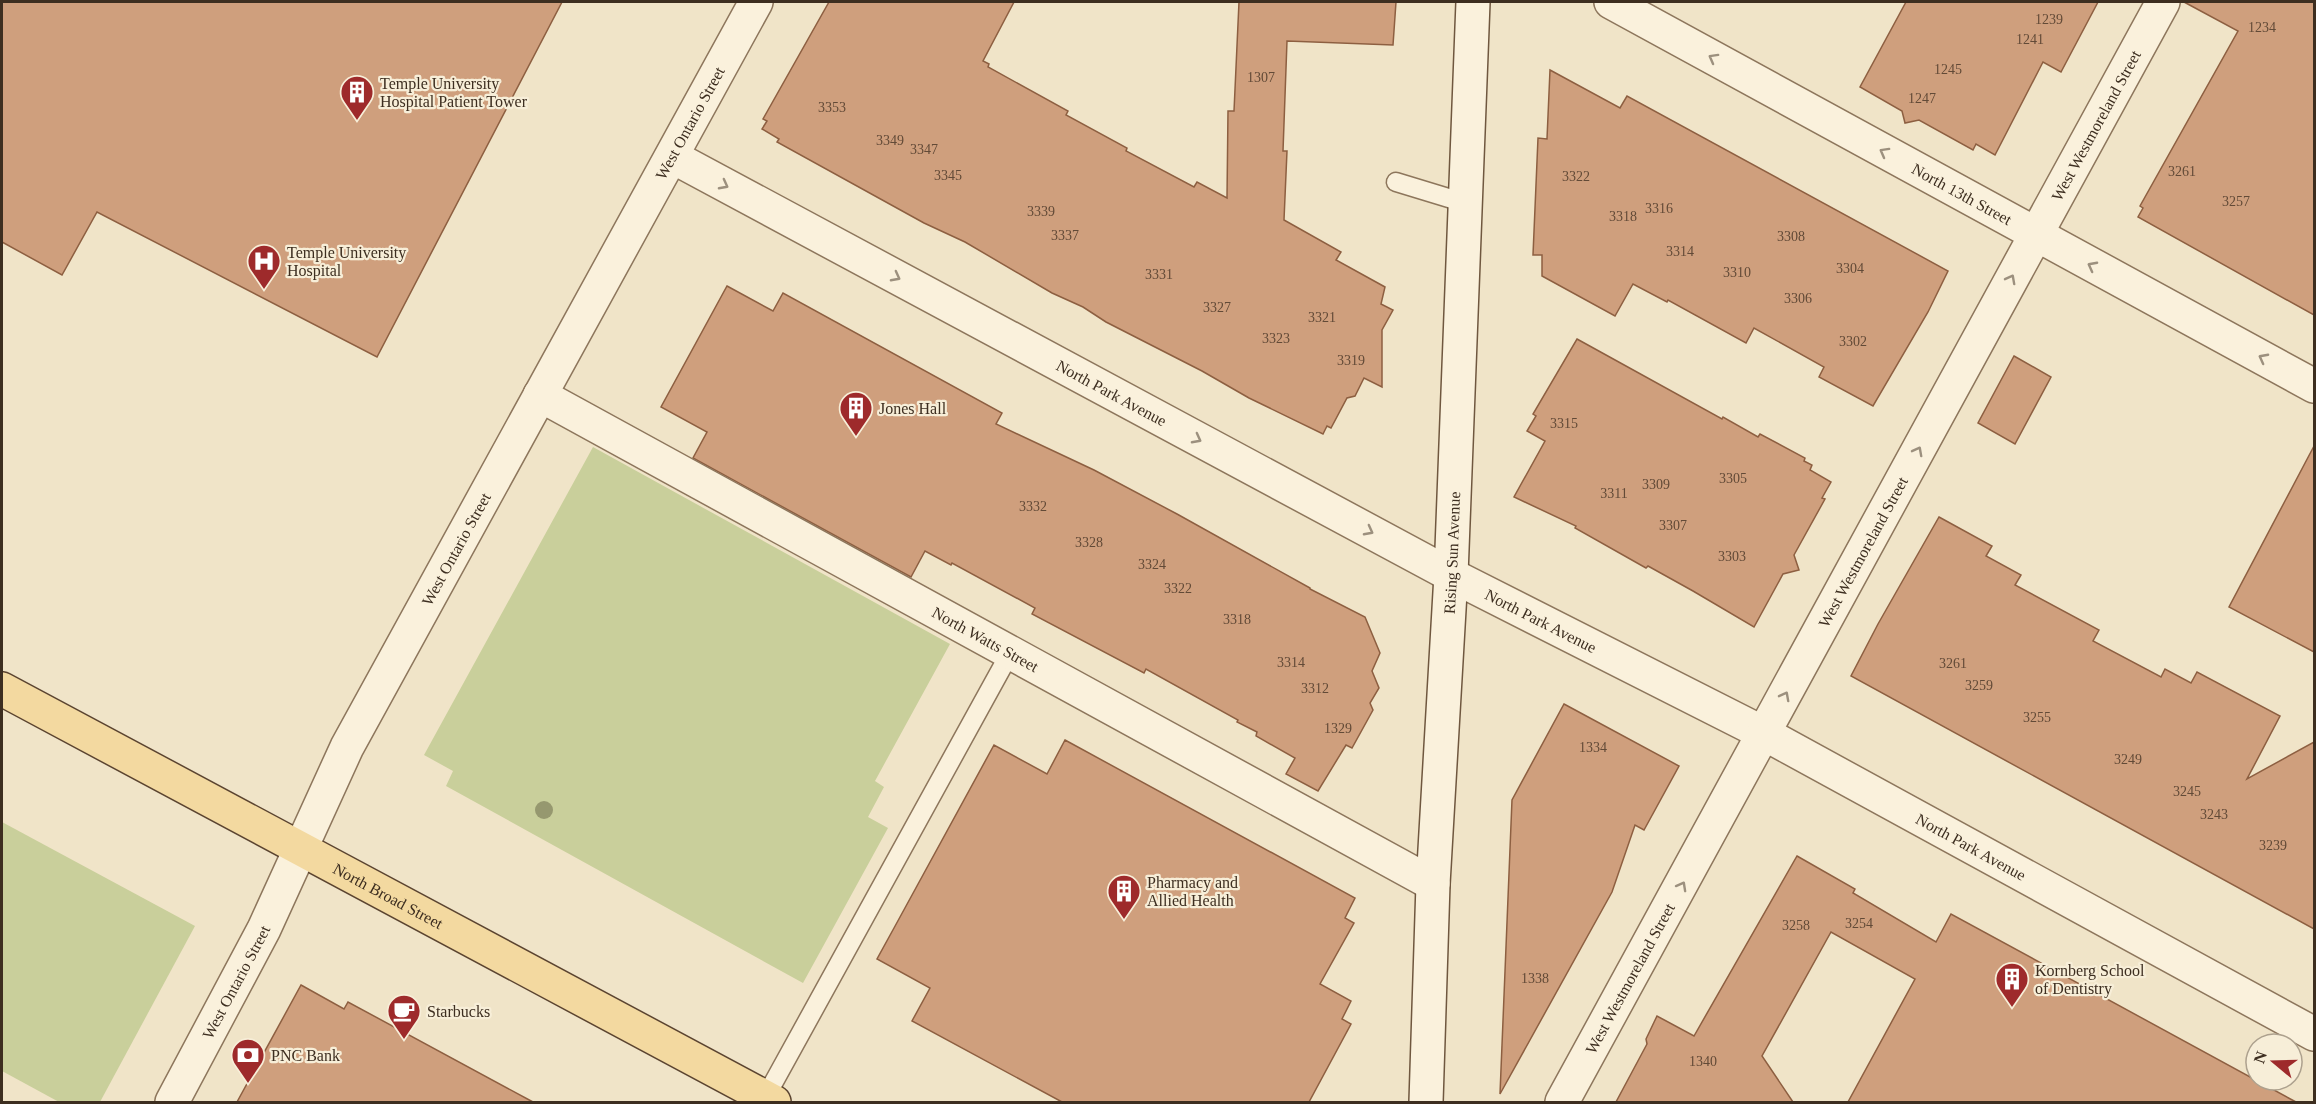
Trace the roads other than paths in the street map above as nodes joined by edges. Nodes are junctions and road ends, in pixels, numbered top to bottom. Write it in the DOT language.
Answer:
graph roads {
  1 [pos="756,2"];
  2 [pos="1473,2"];
  3 [pos="1611,2"];
  4 [pos="2163,2"];
  5 [pos="673,157"];
  6 [pos="1396,182"];
  7 [pos="1465,203"];
  8 [pos="2034,235"];
  9 [pos="2314,386"];
  10 [pos="540,395"];
  11 [pos="1451,575"];
  12 [pos="1010,653"];
  13 [pos="2,689"];
  14 [pos="1765,734"];
  15 [pos="301,850"];
  16 [pos="1433,884"];
  17 [pos="2314,1034"];
  18 [pos="770,1100"];
  19 [pos="172,1102"];
  20 [pos="1426,1102"];
  21 [pos="1562,1102"];
  1 -- 5 [label="street, West Ontario Street"];
  2 -- 7 [label="street, Rising Sun Avenue"];
  8 -- 3 [label="street, North 13th Street, one-way"];
  4 -- 8 [label="street, West Westmoreland Street"];
  5 -- 10 [label="street, West Ontario Street"];
  5 -- 11 [label="street, North Park Avenue, one-way"];
  6 -- 7 [label="lane"];
  7 -- 11 [label="street, Rising Sun Avenue"];
  9 -- 8 [label="street, North 13th Street, one-way"];
  14 -- 8 [label="street, West Westmoreland Street, one-way"];
  10 -- 12 [label="street, North Watts Street"];
  10 -- 15 [label="street, West Ontario Street"];
  11 -- 14 [label="street, North Park Avenue"];
  11 -- 16 [label="street, Rising Sun Avenue"];
  12 -- 16 [label="street, North Watts Street"];
  12 -- 18 [label="lane"];
  13 -- 15 [label="main road, North Broad Street"];
  14 -- 17 [label="street, North Park Avenue"];
  21 -- 14 [label="street, West Westmoreland Street, one-way"];
  15 -- 18 [label="main road, North Broad Street"];
  15 -- 19 [label="street, West Ontario Street"];
  16 -- 20 [label="street, Rising Sun Avenue"];
}
